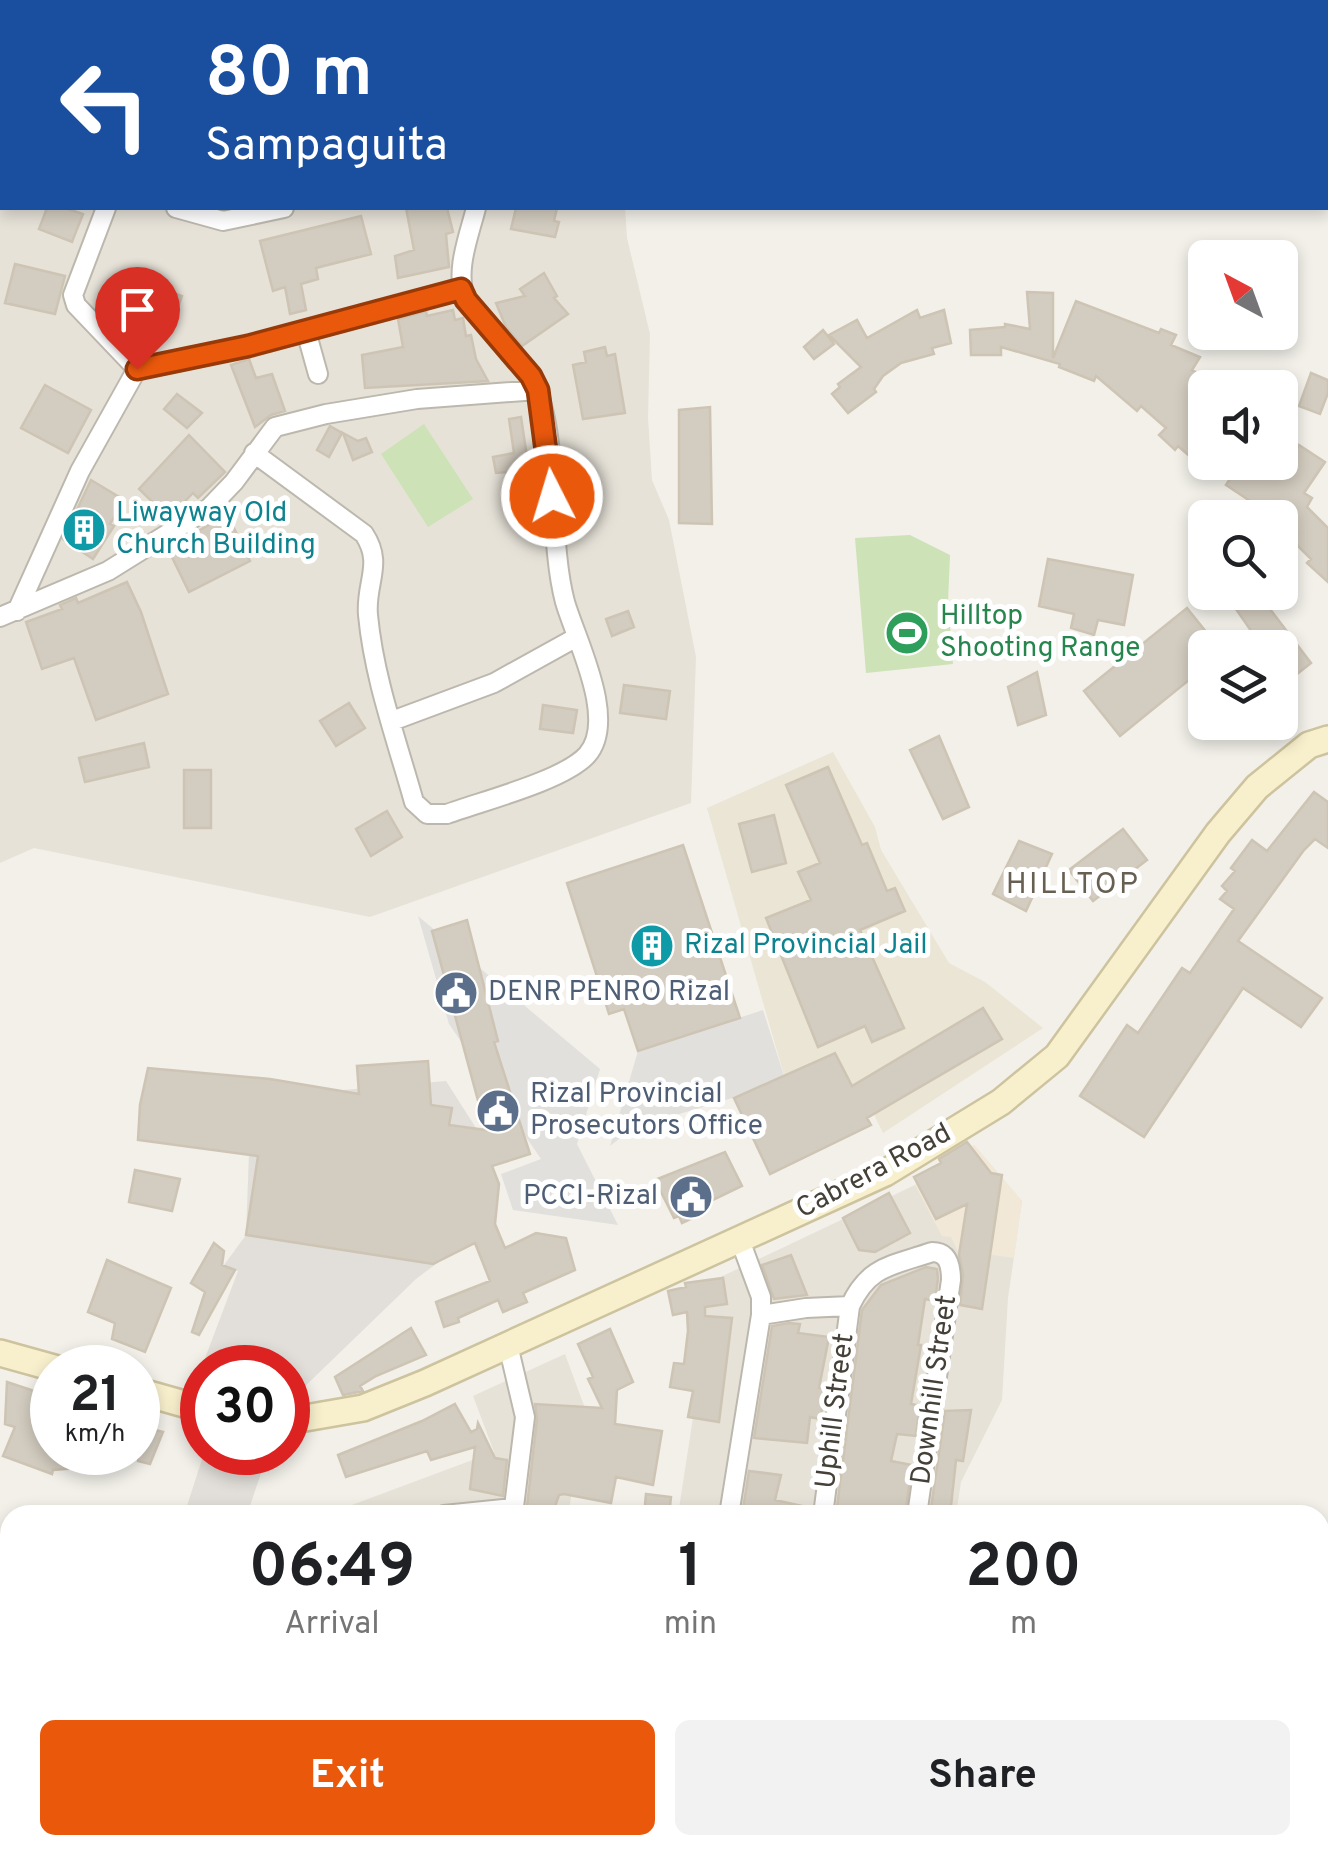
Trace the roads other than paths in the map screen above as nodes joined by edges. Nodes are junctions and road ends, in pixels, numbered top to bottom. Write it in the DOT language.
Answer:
graph roads {
  1 [pos="105,210"];
  2 [pos="184,210"];
  3 [pos="274,210"];
  4 [pos="476,210"];
  5 [pos="461,289"];
  6 [pos="306,331"];
  7 [pos="137,369"];
  8 [pos="318,374"];
  9 [pos="538,390"];
  10 [pos="254,453"];
  11 [pos="8,614"];
  12 [pos="577,637"];
  13 [pos="392,720"];
  14 [pos="1328,739"];
  15 [pos="740,1240"];
  16 [pos="850,1306"];
  17 [pos="761,1315"];
  18 [pos="508,1345"];
  19 [pos="0,1353"];
  20 [pos="30,1361"];
  21 [pos="310,1417"];
  22 [pos="515,1505"];
  23 [pos="731,1505"];
  24 [pos="824,1505"];
  25 [pos="918,1505"];
  1 -- 7 [label="street"];
  2 -- 3 [label="street"];
  4 -- 5 [label="street"];
  5 -- 6 [label="street"];
  5 -- 9 [label="street"];
  6 -- 7 [label="street"];
  6 -- 8 [label="street"];
  7 -- 11 [label="street"];
  9 -- 10 [label="street"];
  9 -- 12 [label="street"];
  10 -- 11 [label="street"];
  10 -- 13 [label="street"];
  12 -- 13 [label="street"];
  12 -- 13 [label="street"];
  14 -- 15 [label="main road, Cabrera Road"];
  15 -- 17 [label="street"];
  15 -- 18 [label="main road, Cabrera Road"];
  16 -- 17 [label="street"];
  16 -- 24 [label="street, Uphill Street"];
  16 -- 25 [label="street, Downhill Street"];
  17 -- 23 [label="street"];
  18 -- 21 [label="main road, Cabrera Road"];
  18 -- 22 [label="street"];
  19 -- 20 [label="main road"];
}
